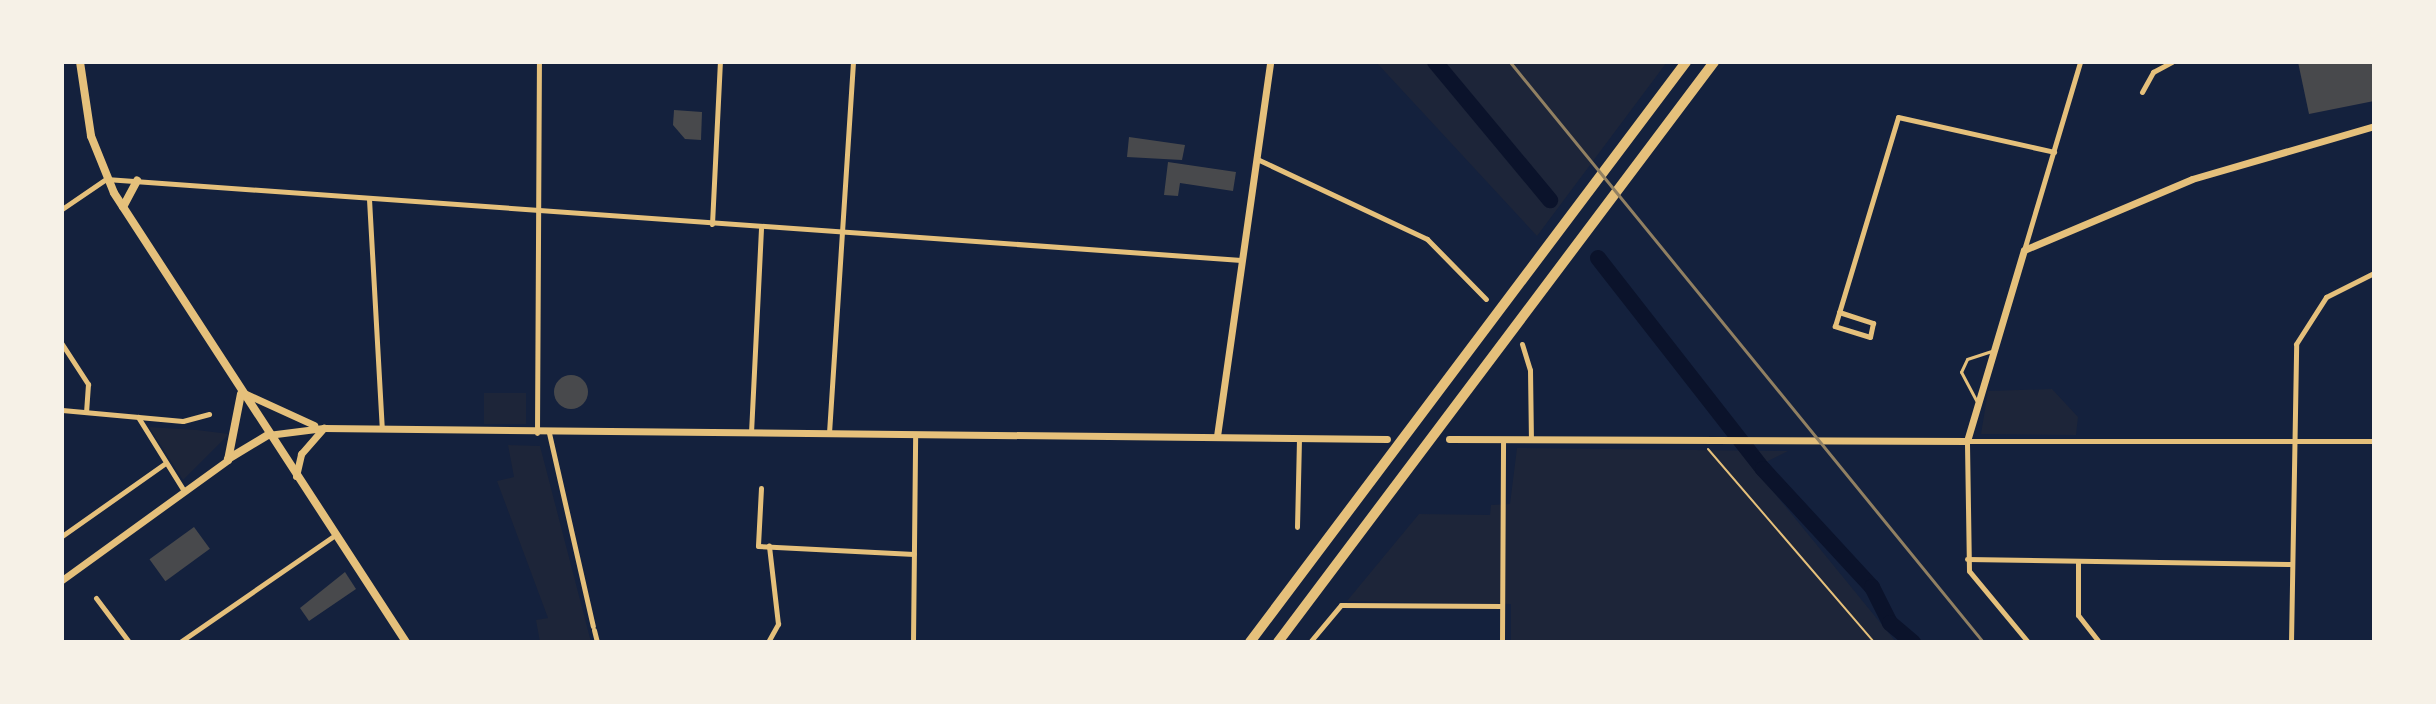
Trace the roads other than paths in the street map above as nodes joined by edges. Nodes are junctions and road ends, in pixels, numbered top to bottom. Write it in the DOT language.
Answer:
graph roads {
  1 [pos="80,62"];
  2 [pos="539,62"];
  3 [pos="720,62"];
  4 [pos="853,62"];
  5 [pos="1270,62"];
  6 [pos="1686,62"];
  7 [pos="1714,62"];
  8 [pos="2080,62"];
  9 [pos="2172,62"];
  10 [pos="2142,92"];
  11 [pos="2374,126"];
  12 [pos="2054,152"];
  13 [pos="1256,158"];
  14 [pos="106,179"];
  15 [pos="137,181"];
  16 [pos="369,199"];
  17 [pos="123,207"];
  18 [pos="62,209"];
  19 [pos="537,213"];
  20 [pos="712,224"];
  21 [pos="761,228"];
  22 [pos="844,234"];
  23 [pos="2024,250"];
  24 [pos="1241,260"];
  25 [pos="2374,273"];
  26 [pos="1486,299"];
  27 [pos="1839,312"];
  28 [pos="62,344"];
  29 [pos="1522,344"];
  30 [pos="1991,351"];
  31 [pos="240,390"];
  32 [pos="1977,401"];
  33 [pos="62,410"];
  34 [pos="86,412"];
  35 [pos="209,414"];
  36 [pos="137,416"];
  37 [pos="324,428"];
  38 [pos="382,429"];
  39 [pos="537,433"];
  40 [pos="549,433"];
  41 [pos="751,434"];
  42 [pos="829,434"];
  43 [pos="915,434"];
  44 [pos="268,435"];
  45 [pos="1217,436"];
  46 [pos="1299,438"];
  47 [pos="1503,438"];
  48 [pos="1387,439"];
  49 [pos="1449,439"];
  50 [pos="1531,439"];
  51 [pos="2292,440"];
  52 [pos="1967,441"];
  53 [pos="2374,441"];
  54 [pos="228,460"];
  55 [pos="164,464"];
  56 [pos="296,477"];
  57 [pos="761,488"];
  58 [pos="184,491"];
  59 [pos="1297,527"];
  60 [pos="335,535"];
  61 [pos="62,536"];
  62 [pos="769,546"];
  63 [pos="914,554"];
  64 [pos="1967,559"];
  65 [pos="2078,561"];
  66 [pos="2292,564"];
  67 [pos="62,580"];
  68 [pos="96,598"];
  69 [pos="1502,606"];
  70 [pos="129,642"];
  71 [pos="180,642"];
  72 [pos="406,642"];
  73 [pos="597,642"];
  74 [pos="768,642"];
  75 [pos="913,642"];
  76 [pos="1250,642"];
  77 [pos="1278,642"];
  78 [pos="1310,642"];
  79 [pos="1502,642"];
  80 [pos="2028,642"];
  81 [pos="2099,642"];
  82 [pos="2291,642"];
  1 -- 14 [label="main road"];
  2 -- 19 [label="street"];
  3 -- 20 [label="street"];
  4 -- 22 [label="street"];
  5 -- 13 [label="street"];
  6 -- 76 [label="highway"];
  7 -- 77 [label="highway"];
  8 -- 12 [label="street"];
  9 -- 10 [label="street"];
  11 -- 23 [label="street"];
  12 -- 23 [label="street"];
  12 -- 27 [label="street"];
  13 -- 24 [label="street"];
  13 -- 26 [label="street"];
  14 -- 15 [label="street"];
  14 -- 17 [label="main road"];
  14 -- 18 [label="street"];
  15 -- 16 [label="street"];
  15 -- 17 [label="main road"];
  16 -- 19 [label="street"];
  16 -- 38 [label="street"];
  17 -- 31 [label="main road"];
  19 -- 20 [label="street"];
  19 -- 39 [label="street"];
  20 -- 21 [label="street"];
  21 -- 22 [label="street"];
  21 -- 41 [label="street"];
  22 -- 24 [label="street"];
  22 -- 42 [label="street"];
  23 -- 30 [label="street"];
  24 -- 45 [label="street"];
  25 -- 51 [label="street"];
  27 -- 27 [label="street"];
  28 -- 34 [label="street"];
  29 -- 50 [label="street"];
  30 -- 32 [label="street"];
  30 -- 32 [label="lane"];
  31 -- 37 [label="street"];
  31 -- 44 [label="main road"];
  31 -- 54 [label="main road"];
  32 -- 52 [label="street"];
  33 -- 34 [label="street"];
  34 -- 36 [label="street"];
  35 -- 36 [label="street"];
  36 -- 55 [label="street"];
  37 -- 38 [label="street"];
  37 -- 44 [label="street"];
  37 -- 56 [label="street"];
  38 -- 39 [label="street"];
  39 -- 40 [label="street"];
  40 -- 41 [label="street"];
  40 -- 73 [label="street"];
  41 -- 42 [label="street"];
  42 -- 43 [label="street"];
  43 -- 45 [label="street"];
  43 -- 63 [label="street"];
  44 -- 54 [label="main road"];
  44 -- 56 [label="main road"];
  45 -- 46 [label="street"];
  46 -- 48 [label="street"];
  46 -- 59 [label="street"];
  47 -- 49 [label="street"];
  47 -- 50 [label="street"];
  47 -- 69 [label="street"];
  50 -- 52 [label="street"];
  51 -- 52 [label="street"];
  51 -- 53 [label="street"];
  51 -- 66 [label="street"];
  52 -- 64 [label="street"];
  54 -- 58 [label="street"];
  55 -- 58 [label="street"];
  55 -- 61 [label="street"];
  56 -- 60 [label="main road"];
  57 -- 62 [label="street"];
  58 -- 67 [label="street"];
  60 -- 71 [label="street"];
  60 -- 72 [label="main road"];
  62 -- 63 [label="street"];
  62 -- 74 [label="street"];
  63 -- 75 [label="street"];
  64 -- 65 [label="street"];
  64 -- 80 [label="street"];
  65 -- 66 [label="street"];
  65 -- 81 [label="street"];
  66 -- 82 [label="street"];
  68 -- 70 [label="street"];
  69 -- 78 [label="street"];
  69 -- 79 [label="street"];
}
